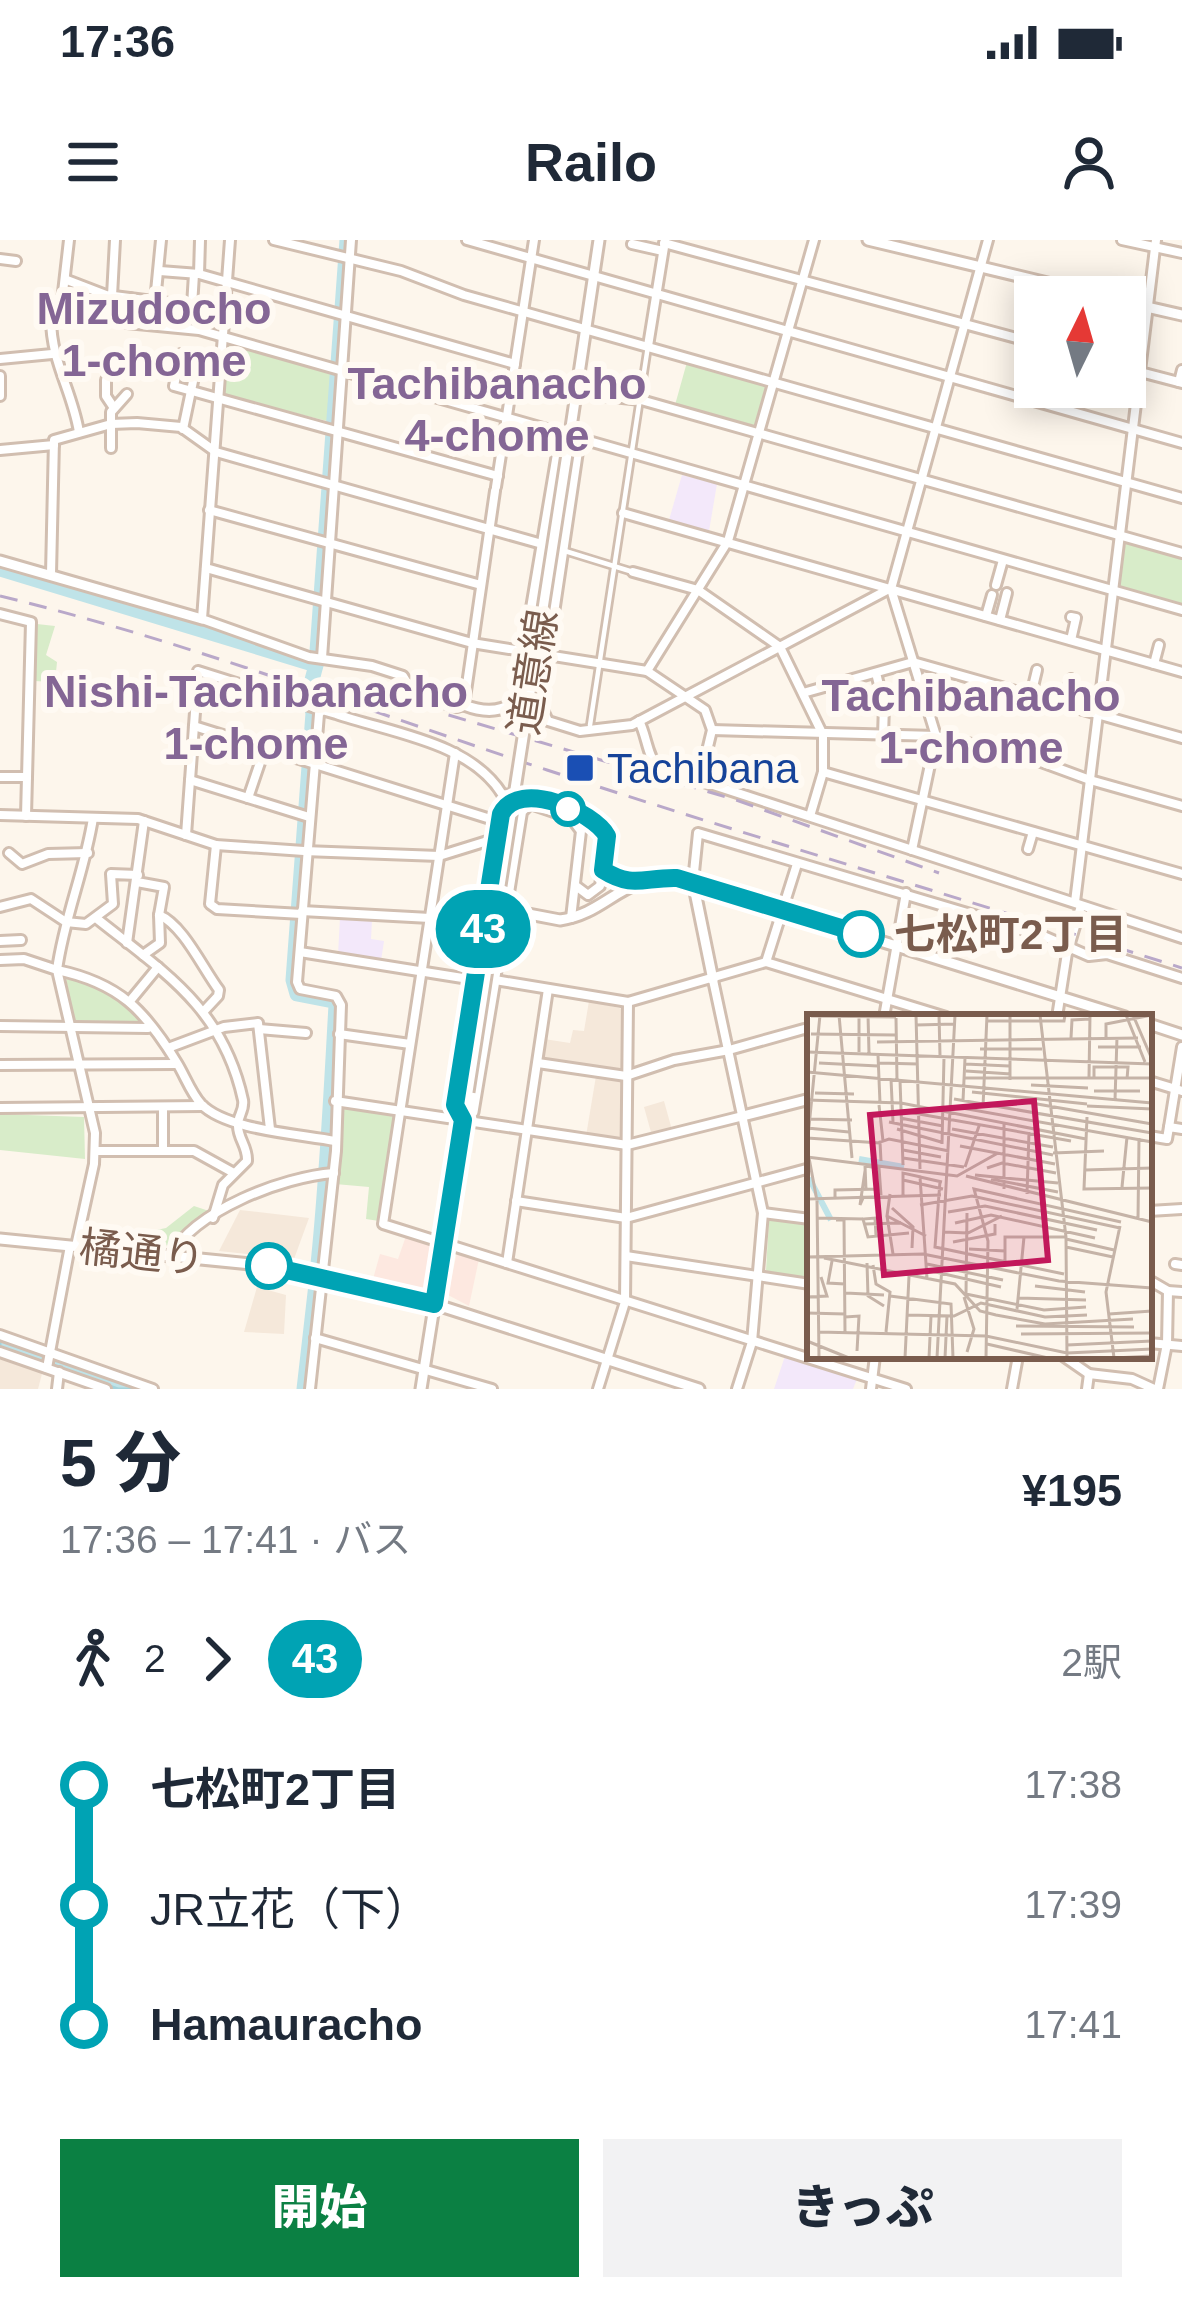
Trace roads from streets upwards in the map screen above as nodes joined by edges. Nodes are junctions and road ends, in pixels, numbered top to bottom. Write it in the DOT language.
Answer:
graph roads {
  1 [pos="69,240"];
  2 [pos="115,240"];
  3 [pos="161,240"];
  4 [pos="200,240"];
  5 [pos="230,240"];
  6 [pos="277,240"];
  7 [pos="351,240"];
  8 [pos="467,240"];
  9 [pos="534,240"];
  10 [pos="599,240"];
  11 [pos="814,240"];
  12 [pos="868,240"];
  13 [pos="988,240"];
  14 [pos="1123,240"];
  15 [pos="479,242"];
  16 [pos="632,244"];
  17 [pos="1156,244"];
  18 [pos="664,245"];
  19 [pos="1182,253"];
  20 [pos="531,259"];
  21 [pos="0,260"];
  22 [pos="347,260"];
  23 [pos="16,261"];
  24 [pos="980,267"];
  25 [pos="160,272"];
  26 [pos="197,274"];
  27 [pos="594,276"];
  28 [pos="1018,276"];
  29 [pos="68,280"];
  30 [pos="803,280"];
  31 [pos="227,283"];
  32 [pos="657,294"];
  33 [pos="112,296"];
  34 [pos="130,298"];
  35 [pos="155,302"];
  36 [pos="1147,307"];
  37 [pos="523,310"];
  38 [pos="1146,315"];
  39 [pos="1182,315"];
  40 [pos="343,316"];
  41 [pos="964,324"];
  42 [pos="586,329"];
  43 [pos="788,331"];
  44 [pos="223,338"];
  45 [pos="1014,338"];
  46 [pos="648,346"];
  47 [pos="52,354"];
  48 [pos="181,354"];
  49 [pos="0,359"];
  50 [pos="515,364"];
  51 [pos="196,367"];
  52 [pos="1182,370"];
  53 [pos="339,371"];
  54 [pos="1146,373"];
  55 [pos="0,376"];
  56 [pos="950,377"];
  57 [pos="106,380"];
  58 [pos="774,382"];
  59 [pos="1180,383"];
  60 [pos="192,390"];
  61 [pos="576,393"];
  62 [pos="127,394"];
  63 [pos="0,396"];
  64 [pos="219,398"];
  65 [pos="640,400"];
  66 [pos="1134,408"];
  67 [pos="114,409"];
  68 [pos="506,418"];
  69 [pos="111,424"];
  70 [pos="936,428"];
  71 [pos="1131,428"];
  72 [pos="183,429"];
  73 [pos="335,430"];
  74 [pos="79,432"];
  75 [pos="760,434"];
  76 [pos="569,437"];
  77 [pos="1182,443"];
  78 [pos="54,445"];
  79 [pos="111,448"];
  80 [pos="0,450"];
  81 [pos="214,451"];
  82 [pos="632,455"];
  83 [pos="921,480"];
  84 [pos="1124,482"];
  85 [pos="331,484"];
  86 [pos="496,485"];
  87 [pos="744,487"];
  88 [pos="1182,498"];
  89 [pos="209,510"];
  90 [pos="623,513"];
  91 [pos="489,529"];
  92 [pos="907,532"];
  93 [pos="1118,535"];
  94 [pos="728,542"];
  95 [pos="326,543"];
  96 [pos="542,544"];
  97 [pos="562,550"];
  98 [pos="1182,553"];
  99 [pos="1003,560"];
  100 [pos="0,561"];
  101 [pos="615,566"];
  102 [pos="206,568"];
  103 [pos="633,572"];
  104 [pos="51,574"];
  105 [pos="481,585"];
  106 [pos="891,589"];
  107 [pos="698,590"];
  108 [pos="1112,590"];
  109 [pos="1007,593"];
  110 [pos="322,601"];
  111 [pos="1182,610"];
  112 [pos="0,614"];
  113 [pos="986,616"];
  114 [pos="1071,617"];
  115 [pos="202,619"];
  116 [pos="1000,620"];
  117 [pos="1071,640"];
  118 [pos="472,643"];
  119 [pos="1159,645"];
  120 [pos="780,647"];
  121 [pos="1105,650"];
  122 [pos="525,652"];
  123 [pos="546,656"];
  124 [pos="318,658"];
  125 [pos="914,662"];
  126 [pos="600,664"];
  127 [pos="1154,664"];
  128 [pos="1037,670"];
  129 [pos="647,671"];
  130 [pos="1182,672"];
  131 [pos="876,673"];
  132 [pos="1071,679"];
  133 [pos="1004,687"];
  134 [pos="803,694"];
  135 [pos="1031,695"];
  136 [pos="688,696"];
  137 [pos="516,700"];
  138 [pos="1000,703"];
  139 [pos="540,704"];
  140 [pos="1064,704"];
  141 [pos="464,705"];
  142 [pos="316,708"];
  143 [pos="1098,714"];
  144 [pos="639,721"];
  145 [pos="590,725"];
  146 [pos="194,726"];
  147 [pos="712,730"];
  148 [pos="823,735"];
  149 [pos="883,736"];
  150 [pos="936,736"];
  151 [pos="1182,738"];
  152 [pos="265,748"];
  153 [pos="455,753"];
  154 [pos="311,762"];
  155 [pos="823,772"];
  156 [pos="0,776"];
  157 [pos="27,777"];
  158 [pos="190,780"];
  159 [pos="700,780"];
  160 [pos="1090,780"];
  161 [pos="521,796"];
  162 [pos="248,798"];
  163 [pos="922,799"];
  164 [pos="447,803"];
  165 [pos="1182,806"];
  166 [pos="0,815"];
  167 [pos="26,816"];
  168 [pos="307,816"];
  169 [pos="501,816"];
  170 [pos="810,816"];
  171 [pos="93,818"];
  172 [pos="144,821"];
  173 [pos="595,821"];
  174 [pos="1033,832"];
  175 [pos="582,834"];
  176 [pos="186,835"];
  177 [pos="497,838"];
  178 [pos="517,841"];
  179 [pos="216,845"];
  180 [pos="1082,846"];
  181 [pos="912,850"];
  182 [pos="1028,850"];
  183 [pos="304,851"];
  184 [pos="9,853"];
  185 [pos="88,853"];
  186 [pos="439,856"];
  187 [pos="797,864"];
  188 [pos="603,870"];
  189 [pos="1182,874"];
  190 [pos="137,879"];
  191 [pos="693,882"];
  192 [pos="631,884"];
  193 [pos="575,885"];
  194 [pos="906,893"];
  195 [pos="1078,904"];
  196 [pos="487,906"];
  197 [pos="0,907"];
  198 [pos="506,909"];
  199 [pos="783,910"];
  200 [pos="300,913"];
  201 [pos="159,915"];
  202 [pos="96,918"];
  203 [pos="430,918"];
  204 [pos="572,918"];
  205 [pos="66,922"];
  206 [pos="1182,938"];
  207 [pos="10,940"];
  208 [pos="127,943"];
  209 [pos="896,945"];
  210 [pos="1069,950"];
  211 [pos="301,952"];
  212 [pos="143,955"];
  213 [pos="5,960"];
  214 [pos="766,962"];
  215 [pos="158,967"];
  216 [pos="57,970"];
  217 [pos="421,971"];
  218 [pos="1182,978"];
  219 [pos="475,980"];
  220 [pos="495,980"];
  221 [pos="713,980"];
  222 [pos="548,989"];
  223 [pos="1060,997"];
  224 [pos="887,998"];
  225 [pos="130,1001"];
  226 [pos="628,1002"];
  227 [pos="204,1011"];
  228 [pos="884,1014"];
  229 [pos="937,1014"];
  230 [pos="1057,1014"];
  231 [pos="1115,1014"];
  232 [pos="1152,1025"];
  233 [pos="0,1026"];
  234 [pos="71,1027"];
  235 [pos="150,1028"];
  236 [pos="259,1029"];
  237 [pos="807,1030"];
  238 [pos="212,1031"];
  239 [pos="306,1033"];
  240 [pos="339,1034"];
  241 [pos="1182,1035"];
  242 [pos="410,1044"];
  243 [pos="1182,1047"];
  244 [pos="168,1048"];
  245 [pos="729,1050"];
  246 [pos="538,1063"];
  247 [pos="178,1064"];
  248 [pos="0,1065"];
  249 [pos="80,1066"];
  250 [pos="626,1076"];
  251 [pos="1178,1090"];
  252 [pos="807,1100"];
  253 [pos="335,1101"];
  254 [pos="202,1106"];
  255 [pos="163,1107"];
  256 [pos="0,1108"];
  257 [pos="89,1108"];
  258 [pos="400,1111"];
  259 [pos="743,1116"];
  260 [pos="463,1120"];
  261 [pos="237,1124"];
  262 [pos="1169,1126"];
  263 [pos="270,1129"];
  264 [pos="1182,1129"];
  265 [pos="527,1130"];
  266 [pos="1152,1136"];
  267 [pos="332,1140"];
  268 [pos="627,1145"];
  269 [pos="95,1150"];
  270 [pos="164,1150"];
  271 [pos="807,1169"];
  272 [pos="232,1172"];
  273 [pos="330,1173"];
  274 [pos="757,1183"];
  275 [pos="516,1201"];
  276 [pos="1182,1209"];
  277 [pos="1152,1211"];
  278 [pos="764,1213"];
  279 [pos="213,1218"];
  280 [pos="626,1218"];
  281 [pos="807,1219"];
  282 [pos="0,1239"];
  283 [pos="443,1244"];
  284 [pos="73,1246"];
  285 [pos="170,1256"];
  286 [pos="626,1256"];
  287 [pos="507,1263"];
  288 [pos="322,1275"];
  289 [pos="760,1277"];
  290 [pos="1152,1282"];
  291 [pos="807,1284"];
  292 [pos="1168,1291"];
  293 [pos="1182,1292"];
  294 [pos="626,1302"];
  295 [pos="434,1304"];
  296 [pos="0,1335"];
  297 [pos="315,1338"];
  298 [pos="752,1342"];
  299 [pos="1152,1343"];
  300 [pos="1167,1344"];
  301 [pos="1182,1346"];
  302 [pos="0,1352"];
  303 [pos="1017,1359"];
  304 [pos="1068,1359"];
  305 [pos="49,1360"];
  306 [pos="607,1360"];
  307 [pos="424,1368"];
  308 [pos="59,1372"];
  309 [pos="1089,1374"];
  310 [pos="872,1384"];
  311 [pos="99,1388"];
  312 [pos="313,1388"];
  313 [pos="57,1389"];
  314 [pos="153,1389"];
  315 [pos="421,1389"];
  316 [pos="492,1389"];
  317 [pos="598,1389"];
  318 [pos="699,1389"];
  319 [pos="737,1389"];
  320 [pos="906,1389"];
  321 [pos="1012,1389"];
  322 [pos="1087,1389"];
  323 [pos="1156,1389"];
  1 -- 29 [label="street"];
  2 -- 33 [label="street"];
  3 -- 25 [label="street"];
  4 -- 26 [label="street"];
  5 -- 31 [label="street"];
  6 -- 22 [label="street"];
  7 -- 22 [label="street"];
  8 -- 15 [label="street"];
  9 -- 20 [label="street"];
  10 -- 27 [label="street, 道意線"];
  11 -- 30 [label="street"];
  12 -- 24 [label="street"];
  13 -- 24 [label="street"];
  14 -- 17 [label="street"];
  15 -- 20 [label="street"];
  16 -- 18 [label="street"];
  17 -- 19 [label="street"];
  17 -- 36 [label="street"];
  18 -- 30 [label="street"];
  18 -- 32 [label="street"];
  20 -- 27 [label="street"];
  20 -- 37 [label="street"];
  21 -- 23 [label="street"];
  22 -- 37 [label="street"];
  22 -- 40 [label="street"];
  24 -- 28 [label="street"];
  24 -- 41 [label="street"];
  25 -- 26 [label="street"];
  25 -- 35 [label="street"];
  26 -- 31 [label="street"];
  26 -- 35 [label="street"];
  27 -- 32 [label="street"];
  27 -- 42 [label="street, 道意線"];
  29 -- 33 [label="street"];
  29 -- 47 [label="street"];
  30 -- 41 [label="street"];
  30 -- 43 [label="street"];
  31 -- 40 [label="street"];
  31 -- 44 [label="street"];
  32 -- 43 [label="street"];
  32 -- 46 [label="street"];
  33 -- 34 [label="street"];
  34 -- 35 [label="street"];
  34 -- 44 [label="street"];
  36 -- 38 [label="street"];
  36 -- 39 [label="street"];
  37 -- 42 [label="street"];
  37 -- 50 [label="street"];
  40 -- 50 [label="street"];
  40 -- 53 [label="street"];
  41 -- 45 [label="street"];
  41 -- 56 [label="street"];
  42 -- 46 [label="street"];
  42 -- 61 [label="street, 道意線"];
  43 -- 56 [label="street"];
  43 -- 58 [label="street"];
  44 -- 53 [label="street"];
  44 -- 64 [label="street"];
  46 -- 58 [label="street"];
  46 -- 65 [label="street"];
  47 -- 49 [label="street"];
  47 -- 74 [label="street"];
  48 -- 60 [label="street"];
  50 -- 68 [label="street"];
  51 -- 60 [label="street"];
  52 -- 59 [label="street"];
  53 -- 68 [label="street"];
  53 -- 73 [label="street"];
  54 -- 59 [label="street"];
  55 -- 63 [label="street"];
  56 -- 70 [label="street"];
  56 -- 71 [label="street"];
  57 -- 67 [label="street"];
  58 -- 70 [label="street"];
  58 -- 75 [label="street"];
  60 -- 64 [label="street"];
  60 -- 72 [label="street"];
  61 -- 65 [label="street"];
  61 -- 76 [label="street, 道意線"];
  62 -- 67 [label="street"];
  64 -- 73 [label="street"];
  64 -- 81 [label="street"];
  65 -- 75 [label="street"];
  65 -- 82 [label="street"];
  66 -- 71 [label="street"];
  67 -- 69 [label="street"];
  68 -- 76 [label="street"];
  68 -- 86 [label="street"];
  69 -- 72 [label="street"];
  69 -- 74 [label="street"];
  69 -- 79 [label="street"];
  70 -- 83 [label="street"];
  70 -- 84 [label="street"];
  71 -- 77 [label="street"];
  71 -- 84 [label="street"];
  72 -- 81 [label="street"];
  73 -- 85 [label="street"];
  73 -- 86 [label="street"];
  74 -- 78 [label="street"];
  75 -- 83 [label="street"];
  75 -- 87 [label="street"];
  76 -- 82 [label="street"];
  76 -- 96 [label="street"];
  76 -- 97 [label="street"];
  76 -- 260 [label="street, 道意線, bridge"];
  78 -- 80 [label="street"];
  78 -- 104 [label="street"];
  81 -- 85 [label="street"];
  81 -- 89 [label="street"];
  82 -- 87 [label="street"];
  82 -- 90 [label="street"];
  83 -- 92 [label="street"];
  83 -- 93 [label="street"];
  84 -- 88 [label="street"];
  84 -- 93 [label="street"];
  85 -- 91 [label="street"];
  85 -- 95 [label="street"];
  86 -- 91 [label="street"];
  87 -- 92 [label="street"];
  87 -- 94 [label="street"];
  89 -- 95 [label="street"];
  89 -- 102 [label="street"];
  90 -- 94 [label="street"];
  90 -- 101 [label="street"];
  91 -- 96 [label="street"];
  91 -- 105 [label="street"];
  92 -- 99 [label="street"];
  92 -- 106 [label="street"];
  93 -- 98 [label="street"];
  93 -- 108 [label="street"];
  94 -- 106 [label="street"];
  94 -- 107 [label="street"];
  95 -- 105 [label="street"];
  95 -- 110 [label="street"];
  96 -- 97 [label="street"];
  96 -- 122 [label="street"];
  97 -- 101 [label="street"];
  97 -- 123 [label="street"];
  99 -- 108 [label="street"];
  99 -- 113 [label="street"];
  100 -- 104 [label="street"];
  101 -- 103 [label="street"];
  101 -- 126 [label="street"];
  102 -- 110 [label="street"];
  102 -- 115 [label="street"];
  103 -- 107 [label="street"];
  104 -- 115 [label="street"];
  105 -- 118 [label="street"];
  106 -- 113 [label="street"];
  106 -- 120 [label="street"];
  106 -- 125 [label="street"];
  107 -- 120 [label="street"];
  107 -- 129 [label="street"];
  108 -- 111 [label="street"];
  108 -- 121 [label="street"];
  109 -- 116 [label="street"];
  110 -- 118 [label="street"];
  110 -- 124 [label="street"];
  112 -- 157 [label="street"];
  113 -- 116 [label="street"];
  114 -- 117 [label="street"];
  115 -- 124 [label="street"];
  116 -- 117 [label="street"];
  117 -- 121 [label="street"];
  118 -- 122 [label="street"];
  118 -- 141 [label="street"];
  119 -- 127 [label="street"];
  120 -- 134 [label="street"];
  120 -- 136 [label="street"];
  121 -- 127 [label="street"];
  121 -- 143 [label="street"];
  122 -- 123 [label="street"];
  122 -- 137 [label="street"];
  123 -- 126 [label="street"];
  123 -- 139 [label="street"];
  124 -- 141 [label="street"];
  125 -- 131 [label="street"];
  125 -- 133 [label="street"];
  125 -- 150 [label="street"];
  126 -- 129 [label="street"];
  126 -- 145 [label="street"];
  127 -- 130 [label="street"];
  128 -- 135 [label="street"];
  129 -- 136 [label="street"];
  131 -- 134 [label="street"];
  131 -- 149 [label="street"];
  132 -- 140 [label="street"];
  133 -- 135 [label="street"];
  133 -- 138 [label="street"];
  134 -- 148 [label="street"];
  135 -- 140 [label="street"];
  136 -- 144 [label="street"];
  136 -- 147 [label="street"];
  137 -- 139 [label="street"];
  137 -- 141 [label="street"];
  139 -- 144 [label="street"];
  140 -- 143 [label="street"];
  142 -- 146 [label="street"];
  142 -- 153 [label="street"];
  142 -- 154 [label="street"];
  143 -- 151 [label="street"];
  143 -- 160 [label="street"];
  144 -- 159 [label="street"];
  146 -- 152 [label="street"];
  146 -- 158 [label="street"];
  147 -- 148 [label="street"];
  147 -- 159 [label="street"];
  148 -- 149 [label="street"];
  148 -- 155 [label="street"];
  149 -- 150 [label="street"];
  150 -- 160 [label="street"];
  150 -- 163 [label="street"];
  152 -- 154 [label="street"];
  152 -- 162 [label="street"];
  153 -- 161 [label="street"];
  153 -- 164 [label="street"];
  154 -- 164 [label="street"];
  154 -- 168 [label="street"];
  155 -- 163 [label="street"];
  155 -- 170 [label="street"];
  156 -- 157 [label="street"];
  157 -- 167 [label="street"];
  158 -- 162 [label="street"];
  158 -- 176 [label="street"];
  159 -- 170 [label="street"];
  160 -- 165 [label="street"];
  160 -- 180 [label="street"];
  161 -- 169 [label="street"];
  161 -- 173 [label="street"];
  162 -- 168 [label="street"];
  163 -- 174 [label="street"];
  163 -- 181 [label="street"];
  164 -- 169 [label="street"];
  164 -- 186 [label="street"];
  166 -- 167 [label="street"];
  167 -- 171 [label="street"];
  168 -- 183 [label="street"];
  169 -- 177 [label="street"];
  170 -- 181 [label="street"];
  171 -- 172 [label="street"];
  171 -- 185 [label="street"];
  172 -- 176 [label="street"];
  172 -- 190 [label="street"];
  173 -- 175 [label="street"];
  173 -- 188 [label="street"];
  174 -- 180 [label="street"];
  174 -- 182 [label="street"];
  175 -- 178 [label="street"];
  175 -- 193 [label="street"];
  176 -- 179 [label="street"];
  177 -- 178 [label="street"];
  177 -- 186 [label="street"];
  177 -- 196 [label="street"];
  178 -- 198 [label="street"];
  179 -- 183 [label="street"];
  179 -- 200 [label="street"];
  180 -- 189 [label="street"];
  180 -- 195 [label="street"];
  181 -- 195 [label="street"];
  183 -- 186 [label="street"];
  183 -- 200 [label="street"];
  184 -- 185 [label="street"];
  185 -- 205 [label="street"];
  186 -- 203 [label="street"];
  187 -- 191 [label="street"];
  187 -- 194 [label="street"];
  187 -- 199 [label="street"];
  188 -- 192 [label="street"];
  188 -- 193 [label="street"];
  190 -- 201 [label="street"];
  190 -- 202 [label="street"];
  190 -- 208 [label="street"];
  191 -- 192 [label="street"];
  191 -- 199 [label="street"];
  191 -- 221 [label="street"];
  192 -- 204 [label="street"];
  193 -- 204 [label="street"];
  194 -- 209 [label="street"];
  194 -- 210 [label="street"];
  195 -- 206 [label="street"];
  195 -- 210 [label="street"];
  196 -- 198 [label="street"];
  196 -- 203 [label="street"];
  196 -- 219 [label="street"];
  197 -- 205 [label="street"];
  198 -- 204 [label="street"];
  198 -- 220 [label="street"];
  199 -- 209 [label="street"];
  199 -- 214 [label="street"];
  200 -- 203 [label="street"];
  200 -- 211 [label="street"];
  201 -- 212 [label="street"];
  201 -- 227 [label="street"];
  202 -- 205 [label="street"];
  202 -- 208 [label="street"];
  203 -- 217 [label="street"];
  205 -- 216 [label="street"];
  207 -- 213 [label="street"];
  208 -- 212 [label="street"];
  209 -- 223 [label="street"];
  209 -- 224 [label="street"];
  210 -- 218 [label="street"];
  210 -- 223 [label="street"];
  211 -- 217 [label="street"];
  211 -- 240 [label="street"];
  212 -- 215 [label="street"];
  213 -- 216 [label="street"];
  214 -- 221 [label="street"];
  214 -- 224 [label="street"];
  215 -- 225 [label="street"];
  215 -- 227 [label="street"];
  216 -- 225 [label="street"];
  216 -- 234 [label="street"];
  217 -- 219 [label="street"];
  217 -- 242 [label="street"];
  219 -- 260 [label="street"];
  220 -- 222 [label="street"];
  220 -- 260 [label="street"];
  221 -- 226 [label="street"];
  221 -- 245 [label="street"];
  222 -- 226 [label="street"];
  222 -- 246 [label="street"];
  223 -- 230 [label="street"];
  223 -- 231 [label="street"];
  224 -- 228 [label="street"];
  224 -- 229 [label="street"];
  225 -- 235 [label="street"];
  226 -- 250 [label="street"];
  227 -- 238 [label="street"];
  232 -- 241 [label="street"];
  233 -- 234 [label="street"];
  234 -- 235 [label="street"];
  234 -- 249 [label="street"];
  235 -- 244 [label="street"];
  236 -- 238 [label="street"];
  236 -- 239 [label="street"];
  236 -- 263 [label="street"];
  237 -- 245 [label="street"];
  238 -- 244 [label="street"];
  238 -- 261 [label="street"];
  240 -- 242 [label="street"];
  240 -- 253 [label="street"];
  242 -- 258 [label="street"];
  243 -- 251 [label="street"];
  244 -- 247 [label="street"];
  245 -- 250 [label="street"];
  245 -- 259 [label="street"];
  246 -- 250 [label="street"];
  246 -- 265 [label="street"];
  247 -- 249 [label="street"];
  247 -- 254 [label="street"];
  248 -- 249 [label="street"];
  249 -- 257 [label="street"];
  250 -- 268 [label="street"];
  251 -- 262 [label="street"];
  252 -- 259 [label="street"];
  253 -- 258 [label="street"];
  253 -- 267 [label="street"];
  254 -- 255 [label="street"];
  254 -- 261 [label="street"];
  255 -- 257 [label="street"];
  255 -- 270 [label="street"];
  256 -- 257 [label="street"];
  257 -- 269 [label="street"];
  258 -- 260 [label="street"];
  258 -- 283 [label="street"];
  259 -- 268 [label="street"];
  259 -- 274 [label="street"];
  260 -- 265 [label="street"];
  260 -- 283 [label="street, 道意線"];
  261 -- 263 [label="street"];
  261 -- 272 [label="street"];
  262 -- 264 [label="street"];
  262 -- 266 [label="street"];
  263 -- 267 [label="street"];
  265 -- 268 [label="street"];
  265 -- 275 [label="street"];
  267 -- 273 [label="street"];
  268 -- 280 [label="street"];
  269 -- 270 [label="street"];
  269 -- 284 [label="street"];
  270 -- 272 [label="street"];
  271 -- 274 [label="street"];
  272 -- 279 [label="street"];
  273 -- 279 [label="street"];
  273 -- 288 [label="street"];
  274 -- 278 [label="street"];
  274 -- 280 [label="street"];
  275 -- 280 [label="street"];
  275 -- 287 [label="street"];
  276 -- 277 [label="street"];
  278 -- 281 [label="street"];
  278 -- 289 [label="street"];
  279 -- 285 [label="street"];
  280 -- 286 [label="street"];
  282 -- 284 [label="street, 橘通り"];
  283 -- 287 [label="street"];
  283 -- 295 [label="street, 道意線"];
  284 -- 285 [label="street, 橘通り"];
  284 -- 305 [label="street"];
  285 -- 288 [label="street, 橘通り"];
  286 -- 289 [label="street"];
  286 -- 294 [label="street"];
  287 -- 294 [label="street"];
  288 -- 295 [label="street, 橘通り"];
  288 -- 297 [label="street"];
  289 -- 291 [label="street"];
  289 -- 298 [label="street"];
  290 -- 292 [label="street"];
  292 -- 293 [label="street"];
  292 -- 300 [label="street"];
  294 -- 298 [label="street"];
  294 -- 306 [label="street"];
  295 -- 306 [label="street, 橘通り"];
  295 -- 307 [label="street, 道意線"];
  296 -- 305 [label="street"];
  297 -- 307 [label="street"];
  297 -- 312 [label="street"];
  298 -- 310 [label="street"];
  298 -- 319 [label="street"];
  299 -- 300 [label="street"];
  300 -- 301 [label="street"];
  300 -- 323 [label="street"];
  302 -- 305 [label="street"];
  303 -- 321 [label="street"];
  304 -- 309 [label="street"];
  305 -- 308 [label="street"];
  305 -- 314 [label="street"];
  306 -- 317 [label="street"];
  306 -- 318 [label="street, 橘通り"];
  307 -- 315 [label="street, 道意線"];
  307 -- 316 [label="street"];
  308 -- 311 [label="street"];
  308 -- 313 [label="street"];
  309 -- 322 [label="street"];
  309 -- 323 [label="street"];
  310 -- 320 [label="street"];
}
